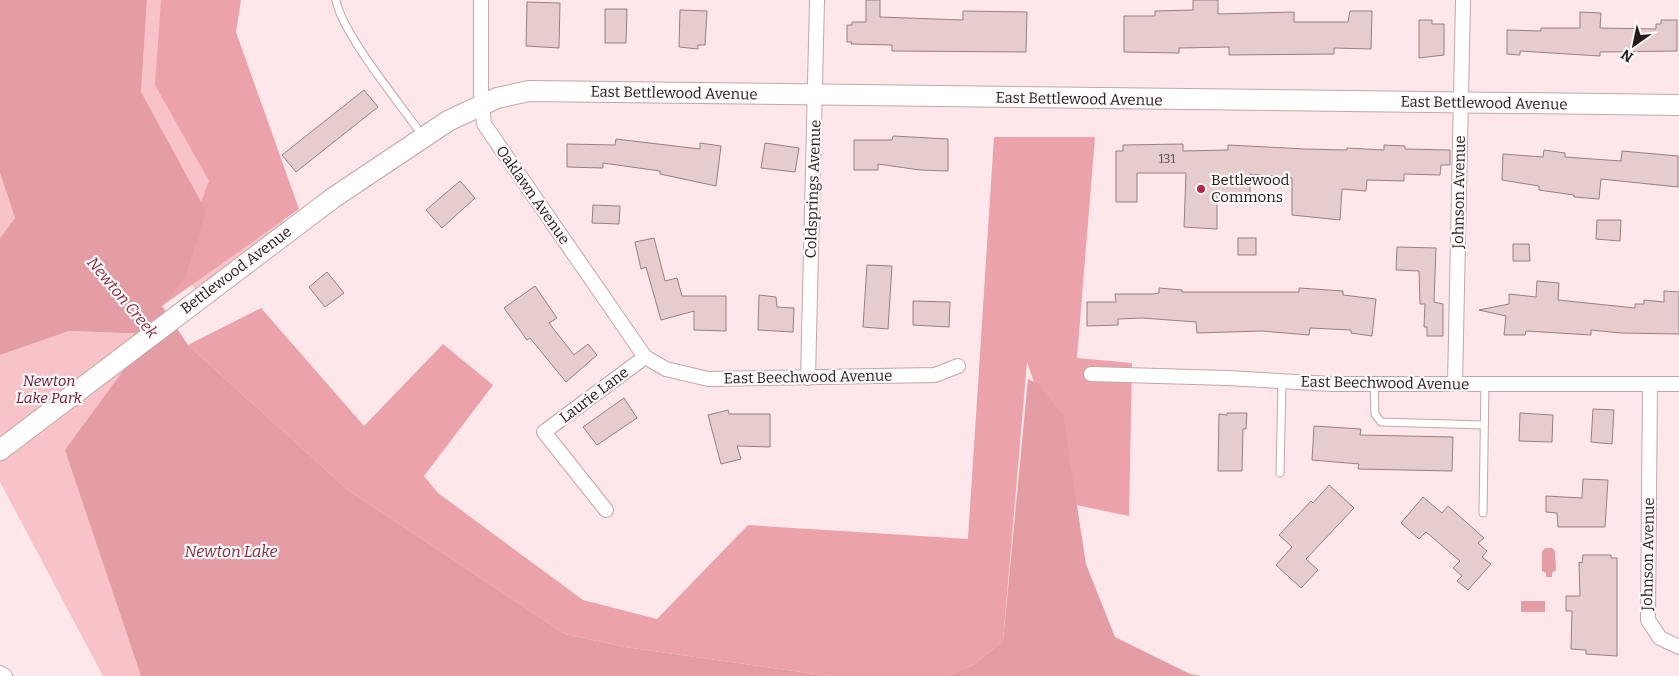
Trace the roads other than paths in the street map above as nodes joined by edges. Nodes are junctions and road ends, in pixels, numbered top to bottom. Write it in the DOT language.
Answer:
graph roads {
  1 [pos="336,0"];
  2 [pos="481,0"];
  3 [pos="817,0"];
  4 [pos="1463,0"];
  5 [pos="815,96"];
  6 [pos="1461,103"];
  7 [pos="482,105"];
  8 [pos="1679,105"];
  9 [pos="424,138"];
  10 [pos="645,357"];
  11 [pos="657,365"];
  12 [pos="958,366"];
  13 [pos="1090,374"];
  14 [pos="808,378"];
  15 [pos="1282,381"];
  16 [pos="1374,384"];
  17 [pos="1455,384"];
  18 [pos="1485,384"];
  19 [pos="1650,384"];
  20 [pos="1679,384"];
  21 [pos="1484,425"];
  22 [pos="0,450"];
  23 [pos="1280,473"];
  24 [pos="606,510"];
  25 [pos="1483,513"];
  26 [pos="1679,647"];
  27 [pos="0,673"];
  28 [pos="5,676"];
  1 -- 9 [label="lane"];
  2 -- 7 [label="street, Oaklawn Avenue"];
  3 -- 5 [label="street, Coldsprings Avenue"];
  4 -- 6 [label="street, Johnson Avenue"];
  5 -- 6 [label="street, East Bettlewood Avenue"];
  5 -- 7 [label="street, East Bettlewood Avenue"];
  5 -- 14 [label="street, Coldsprings Avenue"];
  6 -- 8 [label="street, East Bettlewood Avenue"];
  6 -- 17 [label="street, Johnson Avenue"];
  7 -- 9 [label="street, Bettlewood Avenue"];
  7 -- 10 [label="street, Oaklawn Avenue"];
  9 -- 22 [label="street, Bettlewood Avenue"];
  10 -- 11 [label="street, Oaklawn Avenue"];
  10 -- 24 [label="street, Laurie Lane"];
  11 -- 14 [label="street, East Beechwood Avenue"];
  12 -- 14 [label="street, East Beechwood Avenue"];
  13 -- 15 [label="street, East Beechwood Avenue"];
  15 -- 16 [label="street, East Beechwood Avenue"];
  15 -- 23 [label="lane"];
  16 -- 17 [label="street, East Beechwood Avenue"];
  16 -- 21 [label="lane"];
  17 -- 18 [label="street, East Beechwood Avenue"];
  18 -- 19 [label="street, East Beechwood Avenue"];
  18 -- 21 [label="lane"];
  19 -- 20 [label="street, East Beechwood Avenue"];
  19 -- 26 [label="street, Johnson Avenue"];
  21 -- 25 [label="lane"];
  27 -- 28 [label="street"];
}
